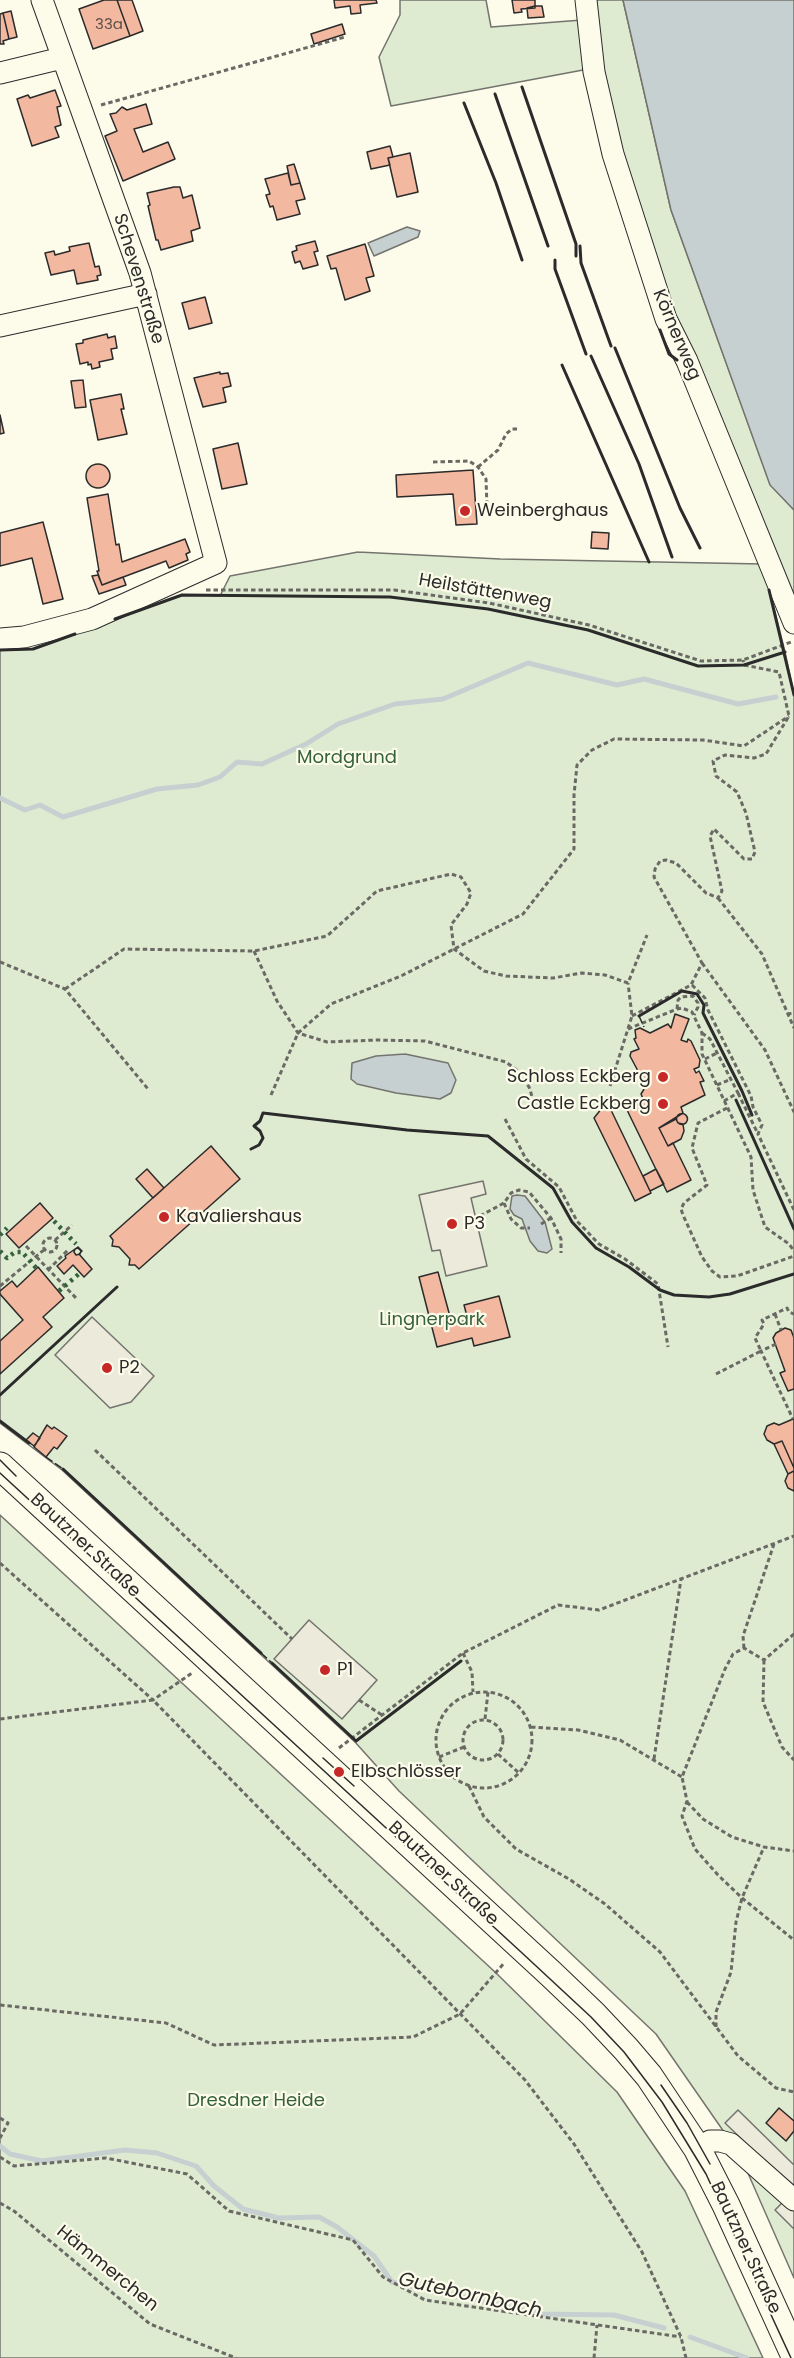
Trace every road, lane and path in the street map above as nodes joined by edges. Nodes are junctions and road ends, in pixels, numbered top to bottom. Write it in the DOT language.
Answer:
graph roads {
  1 [pos="42,0"];
  2 [pos="586,0"];
  3 [pos="345,37"];
  4 [pos="62,58"];
  5 [pos="0,73"];
  6 [pos="81,111"];
  7 [pos="146,294"];
  8 [pos="0,326"];
  9 [pos="518,429"];
  10 [pos="433,462"];
  11 [pos="478,467"];
  12 [pos="487,507"];
  13 [pos="203,590"];
  14 [pos="794,623"];
  15 [pos="0,639"];
  16 [pos="794,642"];
  17 [pos="743,660"];
  18 [pos="789,716"];
  19 [pos="718,898"];
  20 [pos="647,935"];
  21 [pos="454,949"];
  22 [pos="254,951"];
  23 [pos="0,962"];
  24 [pos="702,963"];
  25 [pos="628,983"];
  26 [pos="691,985"];
  27 [pos="65,989"];
  28 [pos="677,1009"];
  29 [pos="794,1013"];
  30 [pos="787,1014"];
  31 [pos="694,1015"];
  32 [pos="632,1016"];
  33 [pos="794,1028"];
  34 [pos="628,1029"];
  35 [pos="298,1033"];
  36 [pos="702,1033"];
  37 [pos="717,1053"];
  38 [pos="705,1059"];
  39 [pos="731,1079"];
  40 [pos="717,1085"];
  41 [pos="610,1086"];
  42 [pos="148,1089"];
  43 [pos="738,1093"];
  44 [pos="271,1095"];
  45 [pos="724,1101"];
  46 [pos="727,1108"];
  47 [pos="794,1112"];
  48 [pos="536,1113"];
  49 [pos="505,1119"];
  50 [pos="758,1134"];
  51 [pos="504,1203"];
  52 [pos="794,1210"];
  53 [pos="480,1216"];
  54 [pos="551,1218"];
  55 [pos="543,1223"];
  56 [pos="72,1225"];
  57 [pos="528,1229"];
  58 [pos="55,1240"];
  59 [pos="26,1246"];
  60 [pos="45,1249"];
  61 [pos="68,1250"];
  62 [pos="794,1251"];
  63 [pos="561,1253"];
  64 [pos="794,1256"];
  65 [pos="36,1257"];
  66 [pos="48,1270"];
  67 [pos="0,1286"];
  68 [pos="76,1298"];
  69 [pos="775,1314"];
  70 [pos="794,1314"];
  71 [pos="781,1330"];
  72 [pos="776,1344"];
  73 [pos="668,1347"];
  74 [pos="761,1351"];
  75 [pos="716,1374"];
  76 [pos="793,1419"];
  77 [pos="95,1450"];
  78 [pos="0,1466"];
  79 [pos="794,1536"];
  80 [pos="774,1544"];
  81 [pos="0,1563"];
  82 [pos="681,1579"];
  83 [pos="794,1634"];
  84 [pos="292,1639"];
  85 [pos="744,1648"];
  86 [pos="462,1653"];
  87 [pos="764,1660"];
  88 [pos="210,1661"];
  89 [pos="473,1692"];
  90 [pos="488,1692"];
  91 [pos="153,1700"];
  92 [pos="359,1700"];
  93 [pos="382,1715"];
  94 [pos="0,1719"];
  95 [pos="485,1719"];
  96 [pos="531,1727"];
  97 [pos="464,1748"];
  98 [pos="498,1754"];
  99 [pos="439,1757"];
  100 [pos="654,1759"];
  101 [pos="794,1760"];
  102 [pos="321,1762"];
  103 [pos="519,1773"];
  104 [pos="682,1777"];
  105 [pos="469,1786"];
  106 [pos="687,1801"];
  107 [pos="764,1847"];
  108 [pos="794,1851"];
  109 [pos="742,1898"];
  110 [pos="794,1940"];
  111 [pos="520,1945"];
  112 [pos="0,2005"];
  113 [pos="460,2014"];
  114 [pos="716,2028"];
  115 [pos="794,2092"];
  116 [pos="0,2118"];
  117 [pos="0,2138"];
  118 [pos="697,2148"];
  119 [pos="0,2157"];
  120 [pos="794,2200"];
  121 [pos="0,2203"];
  122 [pos="597,2325"];
  123 [pos="681,2337"];
  124 [pos="794,2354"];
  125 [pos="236,2358"];
  126 [pos="594,2358"];
  127 [pos="686,2358"];
  1 -- 4 [label="street, Schevenstraße"];
  2 -- 14 [label="street, Körnerweg"];
  3 -- 6 [label="path"];
  4 -- 5 [label="street"];
  4 -- 6 [label="street, Schevenstraße"];
  6 -- 7 [label="street, Schevenstraße"];
  7 -- 8 [label="street"];
  7 -- 15 [label="street, Schevenstraße"];
  9 -- 11 [label="path"];
  10 -- 11 [label="path"];
  11 -- 12 [label="path"];
  13 -- 17 [label="path, Heilstättenweg"];
  16 -- 17 [label="path, Heilstättenweg"];
  17 -- 18 [label="path"];
  18 -- 19 [label="path"];
  18 -- 21 [label="path"];
  19 -- 24 [label="path"];
  19 -- 30 [label="path"];
  20 -- 25 [label="path"];
  21 -- 22 [label="path"];
  21 -- 25 [label="path"];
  21 -- 35 [label="path"];
  22 -- 27 [label="path"];
  22 -- 35 [label="path"];
  23 -- 27 [label="path"];
  24 -- 26 [label="path"];
  24 -- 47 [label="path"];
  25 -- 32 [label="path"];
  26 -- 32 [label="path"];
  26 -- 50 [label="path"];
  27 -- 42 [label="path"];
  28 -- 31 [label="path"];
  28 -- 31 [label="path"];
  28 -- 34 [label="path"];
  29 -- 30 [label="path"];
  30 -- 33 [label="path"];
  31 -- 36 [label="path"];
  32 -- 34 [label="path"];
  34 -- 41 [label="path"];
  35 -- 44 [label="path"];
  35 -- 48 [label="path"];
  36 -- 37 [label="path"];
  36 -- 38 [label="path"];
  37 -- 38 [label="path"];
  37 -- 39 [label="path"];
  38 -- 40 [label="path"];
  39 -- 40 [label="path"];
  39 -- 43 [label="path"];
  40 -- 45 [label="path"];
  43 -- 45 [label="path"];
  43 -- 50 [label="path"];
  45 -- 46 [label="path"];
  46 -- 62 [label="path"];
  46 -- 64 [label="path"];
  49 -- 73 [label="path"];
  50 -- 52 [label="path"];
  51 -- 53 [label="path"];
  51 -- 54 [label="path"];
  51 -- 57 [label="path"];
  54 -- 55 [label="path"];
  54 -- 63 [label="path"];
  56 -- 58 [label="path"];
  58 -- 60 [label="path"];
  58 -- 60 [label="path"];
  59 -- 65 [label="path"];
  60 -- 65 [label="path"];
  61 -- 66 [label="path"];
  65 -- 66 [label="path"];
  65 -- 67 [label="path"];
  66 -- 68 [label="path"];
  69 -- 70 [label="path"];
  69 -- 71 [label="path"];
  69 -- 74 [label="path"];
  72 -- 74 [label="path"];
  74 -- 75 [label="path"];
  74 -- 76 [label="path"];
  77 -- 84 [label="path"];
  78 -- 88 [label="main road, Bautzner Straße"];
  79 -- 80 [label="path"];
  80 -- 82 [label="path"];
  80 -- 85 [label="path"];
  81 -- 91 [label="path"];
  82 -- 86 [label="path"];
  82 -- 100 [label="path"];
  83 -- 87 [label="path"];
  85 -- 87 [label="path"];
  85 -- 104 [label="path"];
  86 -- 89 [label="path"];
  86 -- 93 [label="path"];
  87 -- 101 [label="path"];
  88 -- 91 [label="path"];
  88 -- 102 [label="main road, Bautzner Straße"];
  89 -- 90 [label="path"];
  89 -- 99 [label="path"];
  90 -- 95 [label="path"];
  90 -- 96 [label="path"];
  91 -- 94 [label="path"];
  91 -- 113 [label="path"];
  92 -- 93 [label="path"];
  93 -- 102 [label="path"];
  95 -- 97 [label="path"];
  95 -- 98 [label="path"];
  96 -- 100 [label="path"];
  96 -- 103 [label="path"];
  97 -- 98 [label="path"];
  97 -- 99 [label="path"];
  98 -- 103 [label="path"];
  99 -- 105 [label="path"];
  100 -- 104 [label="path"];
  102 -- 111 [label="main road, Bautzner Straße"];
  103 -- 105 [label="path"];
  104 -- 106 [label="path"];
  105 -- 114 [label="path"];
  106 -- 107 [label="path"];
  106 -- 109 [label="path"];
  107 -- 108 [label="path"];
  107 -- 109 [label="path"];
  109 -- 110 [label="path"];
  109 -- 114 [label="path"];
  111 -- 113 [label="path"];
  111 -- 118 [label="main road, Bautzner Straße"];
  112 -- 113 [label="path"];
  113 -- 123 [label="path"];
  114 -- 115 [label="path"];
  116 -- 117 [label="path"];
  118 -- 120 [label="street"];
  118 -- 124 [label="main road, Bautzner Straße"];
  119 -- 122 [label="path"];
  121 -- 125 [label="path, Hämmerchen"];
  122 -- 123 [label="path"];
  122 -- 126 [label="path"];
  123 -- 127 [label="path"];
}
